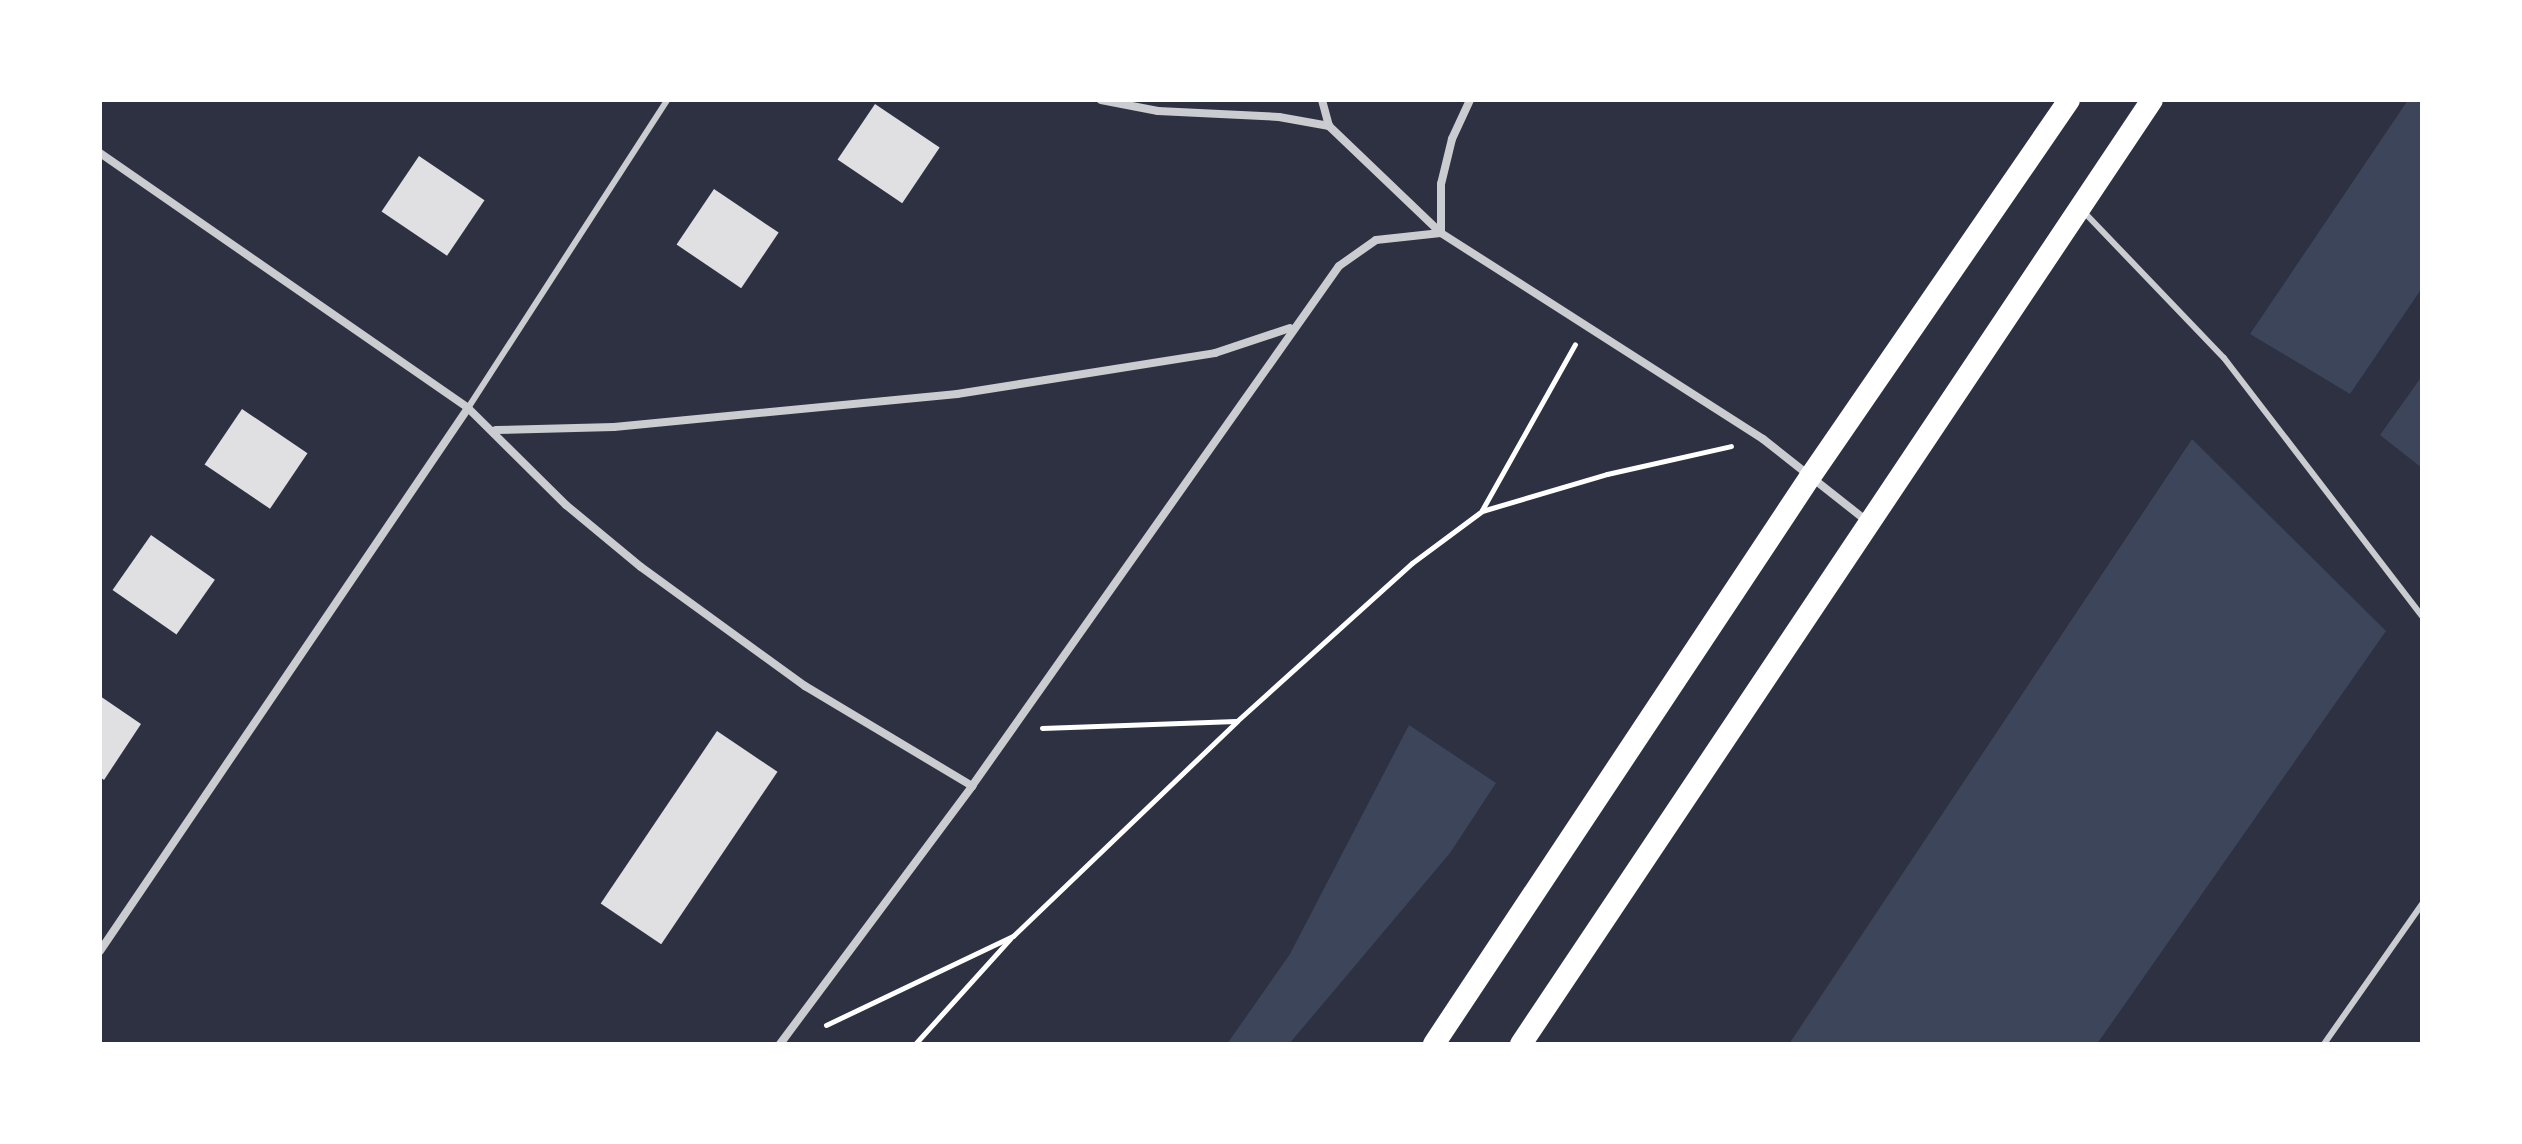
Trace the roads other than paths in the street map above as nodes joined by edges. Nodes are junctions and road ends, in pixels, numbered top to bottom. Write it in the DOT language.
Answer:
graph roads {
  1 [pos="667,100"];
  2 [pos="1101,100"];
  3 [pos="1322,100"];
  4 [pos="1470,100"];
  5 [pos="2069,100"];
  6 [pos="2152,100"];
  7 [pos="1329,126"];
  8 [pos="100,153"];
  9 [pos="2080,207"];
  10 [pos="1441,233"];
  11 [pos="1291,328"];
  12 [pos="468,408"];
  13 [pos="496,430"];
  14 [pos="1810,477"];
  15 [pos="1868,522"];
  16 [pos="2422,616"];
  17 [pos="972,786"];
  18 [pos="2422,904"];
  19 [pos="100,951"];
  20 [pos="780,1044"];
  21 [pos="1434,1044"];
  22 [pos="1521,1044"];
  23 [pos="2324,1044"];
  1 -- 12 [label="lane"];
  2 -- 7 [label="street"];
  3 -- 7 [label="street"];
  4 -- 10 [label="street"];
  5 -- 14 [label="highway"];
  6 -- 9 [label="highway"];
  7 -- 10 [label="street"];
  8 -- 12 [label="street"];
  9 -- 15 [label="highway"];
  9 -- 16 [label="lane"];
  10 -- 11 [label="street"];
  10 -- 14 [label="street"];
  11 -- 13 [label="street"];
  11 -- 17 [label="street"];
  12 -- 13 [label="street"];
  12 -- 19 [label="street"];
  13 -- 17 [label="street"];
  14 -- 15 [label="street"];
  14 -- 21 [label="highway"];
  15 -- 22 [label="highway"];
  17 -- 20 [label="street"];
  18 -- 23 [label="lane"];
}
